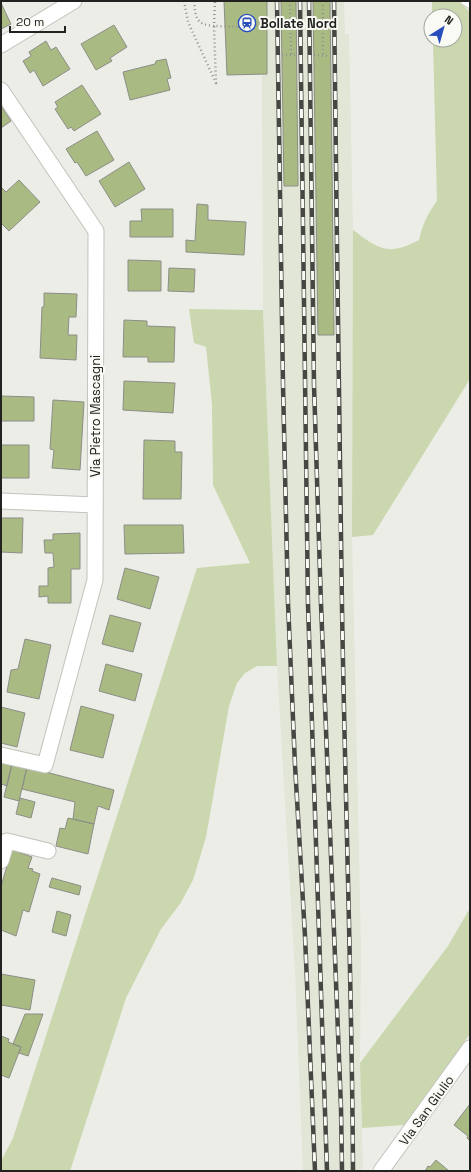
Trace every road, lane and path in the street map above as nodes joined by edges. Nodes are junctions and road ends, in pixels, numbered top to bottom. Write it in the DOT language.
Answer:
graph roads {
  1 [pos="74,1"];
  2 [pos="184,1"];
  3 [pos="194,1"];
  4 [pos="215,1"];
  5 [pos="290,1"];
  6 [pos="323,1"];
  7 [pos="465,1"];
  8 [pos="470,4"];
  9 [pos="267,22"];
  10 [pos="214,26"];
  11 [pos="1,45"];
  12 [pos="282,55"];
  13 [pos="292,55"];
  14 [pos="297,55"];
  15 [pos="314,55"];
  16 [pos="323,56"];
  17 [pos="330,56"];
  18 [pos="1,90"];
  19 [pos="1,502"];
  20 [pos="95,505"];
  21 [pos="1,755"];
  22 [pos="48,851"];
  23 [pos="1,861"];
  24 [pos="470,1048"];
  25 [pos="381,1171"];
  1 -- 11 [label="street"];
  2 -- 10 [label="path"];
  3 -- 10 [label="path"];
  4 -- 10 [label="path"];
  5 -- 13 [label="path"];
  6 -- 16 [label="path"];
  7 -- 8 [label="lane"];
  9 -- 10 [label="path"];
  12 -- 13 [label="path"];
  13 -- 14 [label="path"];
  15 -- 16 [label="path"];
  16 -- 17 [label="path"];
  18 -- 20 [label="street, Via Pietro Mascagni"];
  19 -- 20 [label="street"];
  20 -- 21 [label="street, Via Pietro Mascagni"];
  22 -- 23 [label="street"];
  24 -- 25 [label="street, Via San Giulio"];
}
